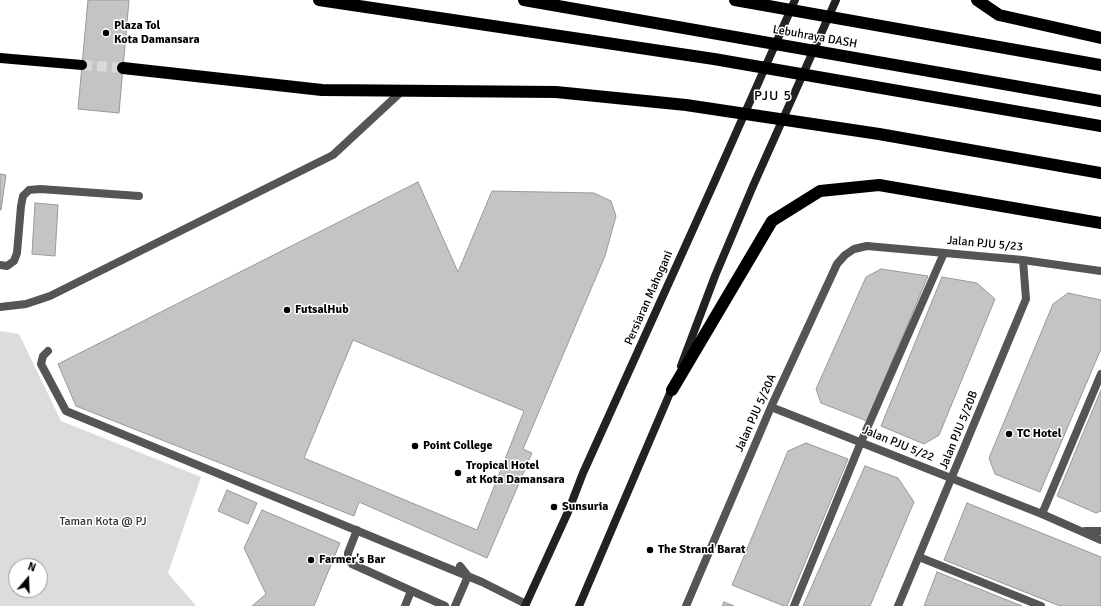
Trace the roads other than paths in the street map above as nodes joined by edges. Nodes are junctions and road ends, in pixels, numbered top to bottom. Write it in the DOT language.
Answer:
graph roads {
  1 [pos="319,0"];
  2 [pos="524,0"];
  3 [pos="735,0"];
  4 [pos="795,0"];
  5 [pos="836,0"];
  6 [pos="977,0"];
  7 [pos="1101,38"];
  8 [pos="0,58"];
  9 [pos="82,65"];
  10 [pos="1101,65"];
  11 [pos="123,68"];
  12 [pos="402,91"];
  13 [pos="1101,101"];
  14 [pos="1101,126"];
  15 [pos="1101,174"];
  16 [pos="139,196"];
  17 [pos="1101,223"];
  18 [pos="867,246"];
  19 [pos="944,253"];
  20 [pos="1023,260"];
  21 [pos="0,265"];
  22 [pos="1101,271"];
  23 [pos="0,307"];
  24 [pos="48,351"];
  25 [pos="1101,374"];
  26 [pos="672,390"];
  27 [pos="771,407"];
  28 [pos="861,442"];
  29 [pos="952,479"];
  30 [pos="1042,514"];
  31 [pos="357,530"];
  32 [pos="1082,531"];
  33 [pos="1101,531"];
  34 [pos="1101,540"];
  35 [pos="919,557"];
  36 [pos="460,566"];
  37 [pos="468,576"];
  38 [pos="411,591"];
  39 [pos="526,605"];
  40 [pos="405,606"];
  41 [pos="445,606"];
  42 [pos="455,606"];
  43 [pos="579,606"];
  44 [pos="686,606"];
  45 [pos="794,606"];
  46 [pos="898,606"];
  47 [pos="1040,606"];
  1 -- 14 [label="highway"];
  2 -- 13 [label="highway, Lebuhraya DASH"];
  3 -- 10 [label="highway, Lebuhraya DASH"];
  4 -- 39 [label="main road, Persiaran Mahogani"];
  5 -- 26 [label="main road"];
  6 -- 7 [label="highway"];
  8 -- 9 [label="main road"];
  11 -- 12 [label="highway"];
  12 -- 15 [label="highway"];
  12 -- 23 [label="street"];
  16 -- 21 [label="street"];
  17 -- 26 [label="highway"];
  18 -- 19 [label="street, Jalan PJU 5/23"];
  18 -- 27 [label="street, Jalan PJU 5/20A"];
  19 -- 20 [label="street, Jalan PJU 5/23"];
  19 -- 28 [label="street"];
  20 -- 22 [label="street, Jalan PJU 5/23"];
  20 -- 29 [label="street, Jalan PJU 5/20B"];
  24 -- 31 [label="street"];
  25 -- 30 [label="street"];
  26 -- 43 [label="main road"];
  27 -- 28 [label="street, Jalan PJU 5/22"];
  27 -- 44 [label="street, Jalan PJU 5/20A"];
  28 -- 29 [label="street, Jalan PJU 5/22"];
  28 -- 45 [label="street"];
  29 -- 30 [label="street, Jalan PJU 5/22"];
  29 -- 35 [label="street, Jalan PJU 5/20B"];
  30 -- 32 [label="street, Jalan PJU 5/22"];
  31 -- 37 [label="street"];
  31 -- 38 [label="street"];
  32 -- 33 [label="street"];
  32 -- 34 [label="street, Jalan PJU 5/22"];
  35 -- 46 [label="street, Jalan PJU 5/20B"];
  35 -- 47 [label="street"];
  36 -- 37 [label="street"];
  37 -- 39 [label="street"];
  37 -- 42 [label="street"];
  38 -- 40 [label="street"];
  38 -- 41 [label="street"];
}
